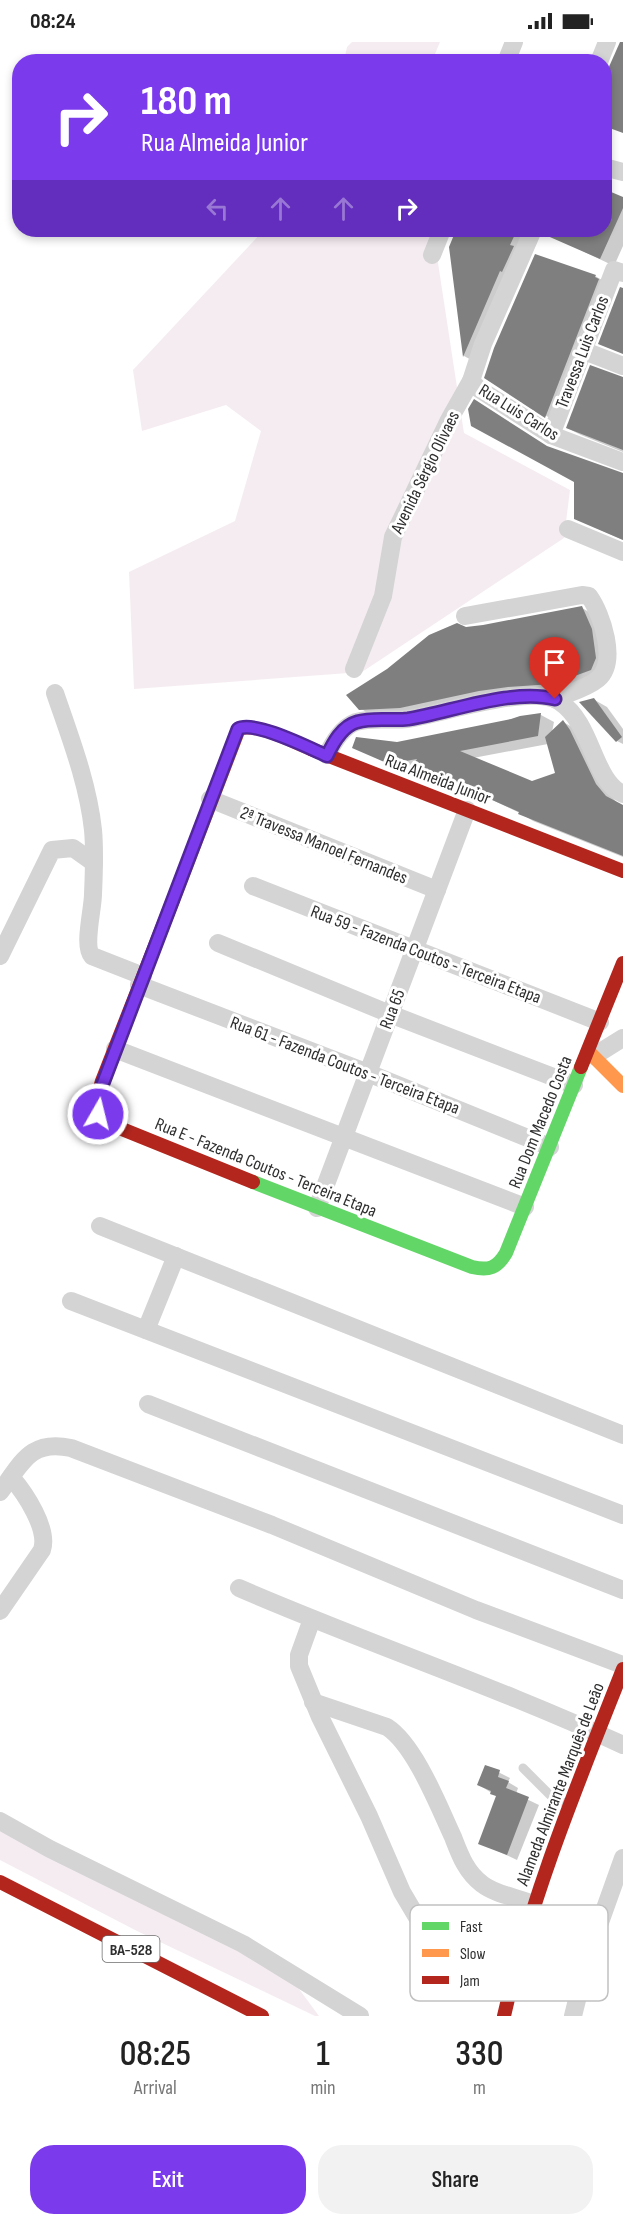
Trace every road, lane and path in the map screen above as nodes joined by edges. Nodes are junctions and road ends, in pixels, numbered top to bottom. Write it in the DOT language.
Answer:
graph roads {
  1 [pos="438,237"];
  2 [pos="530,237"];
  3 [pos="432,255"];
  4 [pos="618,272"];
  5 [pos="582,350"];
  6 [pos="623,366"];
  7 [pos="471,381"];
  8 [pos="551,435"];
  9 [pos="623,462"];
  10 [pos="568,529"];
  11 [pos="623,552"];
  12 [pos="465,616"];
  13 [pos="615,646"];
  14 [pos="354,669"];
  15 [pos="55,693"];
  16 [pos="555,699"];
  17 [pos="238,729"];
  18 [pos="327,756"];
  19 [pos="623,794"];
  20 [pos="210,799"];
  21 [pos="467,810"];
  22 [pos="94,863"];
  23 [pos="623,871"];
  24 [pos="254,886"];
  25 [pos="436,890"];
  26 [pos="218,943"];
  27 [pos="414,950"];
  28 [pos="0,956"];
  29 [pos="623,963"];
  30 [pos="141,980"];
  31 [pos="390,1014"];
  32 [pos="600,1022"];
  33 [pos="623,1038"];
  34 [pos="115,1049"];
  35 [pos="591,1054"];
  36 [pos="368,1073"];
  37 [pos="574,1085"];
  38 [pos="623,1086"];
  39 [pos="343,1138"];
  40 [pos="549,1147"];
  41 [pos="525,1207"];
  42 [pos="317,1208"];
  43 [pos="100,1226"];
  44 [pos="176,1256"];
  45 [pos="472,1267"];
  46 [pos="71,1301"];
  47 [pos="146,1330"];
  48 [pos="148,1404"];
  49 [pos="623,1435"];
  50 [pos="11,1477"];
  51 [pos="0,1492"];
  52 [pos="623,1515"];
  53 [pos="239,1588"];
  54 [pos="623,1590"];
  55 [pos="0,1611"];
  56 [pos="312,1619"];
  57 [pos="623,1667"];
  58 [pos="313,1702"];
  59 [pos="597,1733"];
  60 [pos="623,1745"];
  61 [pos="523,1768"];
  62 [pos="570,1805"];
  63 [pos="0,1821"];
  64 [pos="623,1858"];
  65 [pos="2,1889"];
  66 [pos="533,1904"];
  67 [pos="606,1905"];
  68 [pos="410,1906"];
  69 [pos="507,2001"];
  70 [pos="577,2001"];
  71 [pos="262,2016"];
  72 [pos="360,2016"];
  73 [pos="504,2016"];
  74 [pos="573,2016"];
  1 -- 3 [label="street"];
  2 -- 7 [label="street, Rua Luis Carlos"];
  4 -- 5 [label="street, Travessa Luis Carlos"];
  5 -- 6 [label="street"];
  5 -- 8 [label="street, Travessa Luis Carlos"];
  7 -- 8 [label="street, Rua Luis Carlos"];
  7 -- 14 [label="street, Avenida Sérgio Olivaes"];
  8 -- 9 [label="street, Rua Luis Carlos"];
  10 -- 11 [label="street"];
  12 -- 13 [label="street"];
  13 -- 16 [label="street"];
  15 -- 22 [label="street"];
  16 -- 18 [label="street"];
  16 -- 19 [label="street"];
  17 -- 18 [label="street, Rua Almeida Junior"];
  17 -- 20 [label="street, Rua E - Fazenda Coutos - Terceira Etapa"];
  18 -- 21 [label="street, Rua Almeida Junior"];
  20 -- 25 [label="street, 2ª Travessa Manoel Fernandes"];
  20 -- 30 [label="street, Rua E - Fazenda Coutos - Terceira Etapa"];
  21 -- 23 [label="street, Rua Almeida Junior"];
  21 -- 25 [label="street, Rua 65"];
  22 -- 28 [label="street"];
  22 -- 30 [label="street, Rua 61 - Fazenda Coutos - Terceira Etapa"];
  24 -- 27 [label="street, Rua 59 - Fazenda Coutos - Terceira Etapa"];
  25 -- 27 [label="street, Rua 65"];
  26 -- 31 [label="street"];
  27 -- 31 [label="street, Rua 65"];
  27 -- 32 [label="street, Rua 59 - Fazenda Coutos - Terceira Etapa"];
  29 -- 32 [label="street, Rua Dom Macedo Costa"];
  30 -- 34 [label="street, Rua E - Fazenda Coutos - Terceira Etapa"];
  30 -- 36 [label="street, Rua 61 - Fazenda Coutos - Terceira Etapa"];
  31 -- 36 [label="street, Rua 65"];
  31 -- 37 [label="street"];
  32 -- 35 [label="street, Rua Dom Macedo Costa"];
  33 -- 35 [label="street"];
  34 -- 39 [label="street"];
  34 -- 42 [label="street, Rua E - Fazenda Coutos - Terceira Etapa"];
  35 -- 37 [label="street, Rua Dom Macedo Costa"];
  35 -- 38 [label="street"];
  36 -- 39 [label="street, Rua 65"];
  36 -- 40 [label="street, Rua 61 - Fazenda Coutos - Terceira Etapa"];
  37 -- 40 [label="street, Rua Dom Macedo Costa"];
  39 -- 41 [label="street"];
  39 -- 42 [label="street, Rua 65"];
  40 -- 41 [label="street, Rua Dom Macedo Costa"];
  41 -- 45 [label="street, Rua Dom Macedo Costa"];
  42 -- 45 [label="street, Rua E - Fazenda Coutos - Terceira Etapa"];
  43 -- 44 [label="street"];
  44 -- 47 [label="street"];
  44 -- 49 [label="street"];
  46 -- 47 [label="street"];
  47 -- 52 [label="street"];
  48 -- 54 [label="street"];
  50 -- 51 [label="street"];
  50 -- 55 [label="street"];
  50 -- 57 [label="street"];
  53 -- 56 [label="street"];
  56 -- 58 [label="street"];
  56 -- 59 [label="street"];
  57 -- 59 [label="street, Alameda Almirante Marquês de Leão"];
  58 -- 66 [label="street"];
  58 -- 68 [label="street"];
  59 -- 60 [label="street"];
  59 -- 62 [label="street, Alameda Almirante Marquês de Leão"];
  61 -- 62 [label="lane"];
  62 -- 66 [label="street, Alameda Almirante Marquês de Leão"];
  63 -- 72 [label="street"];
  64 -- 67 [label="street"];
  65 -- 71 [label="street, BA-528"];
  69 -- 73 [label="street, Alameda Almirante Marquês de Leão"];
  70 -- 74 [label="street"];
}
